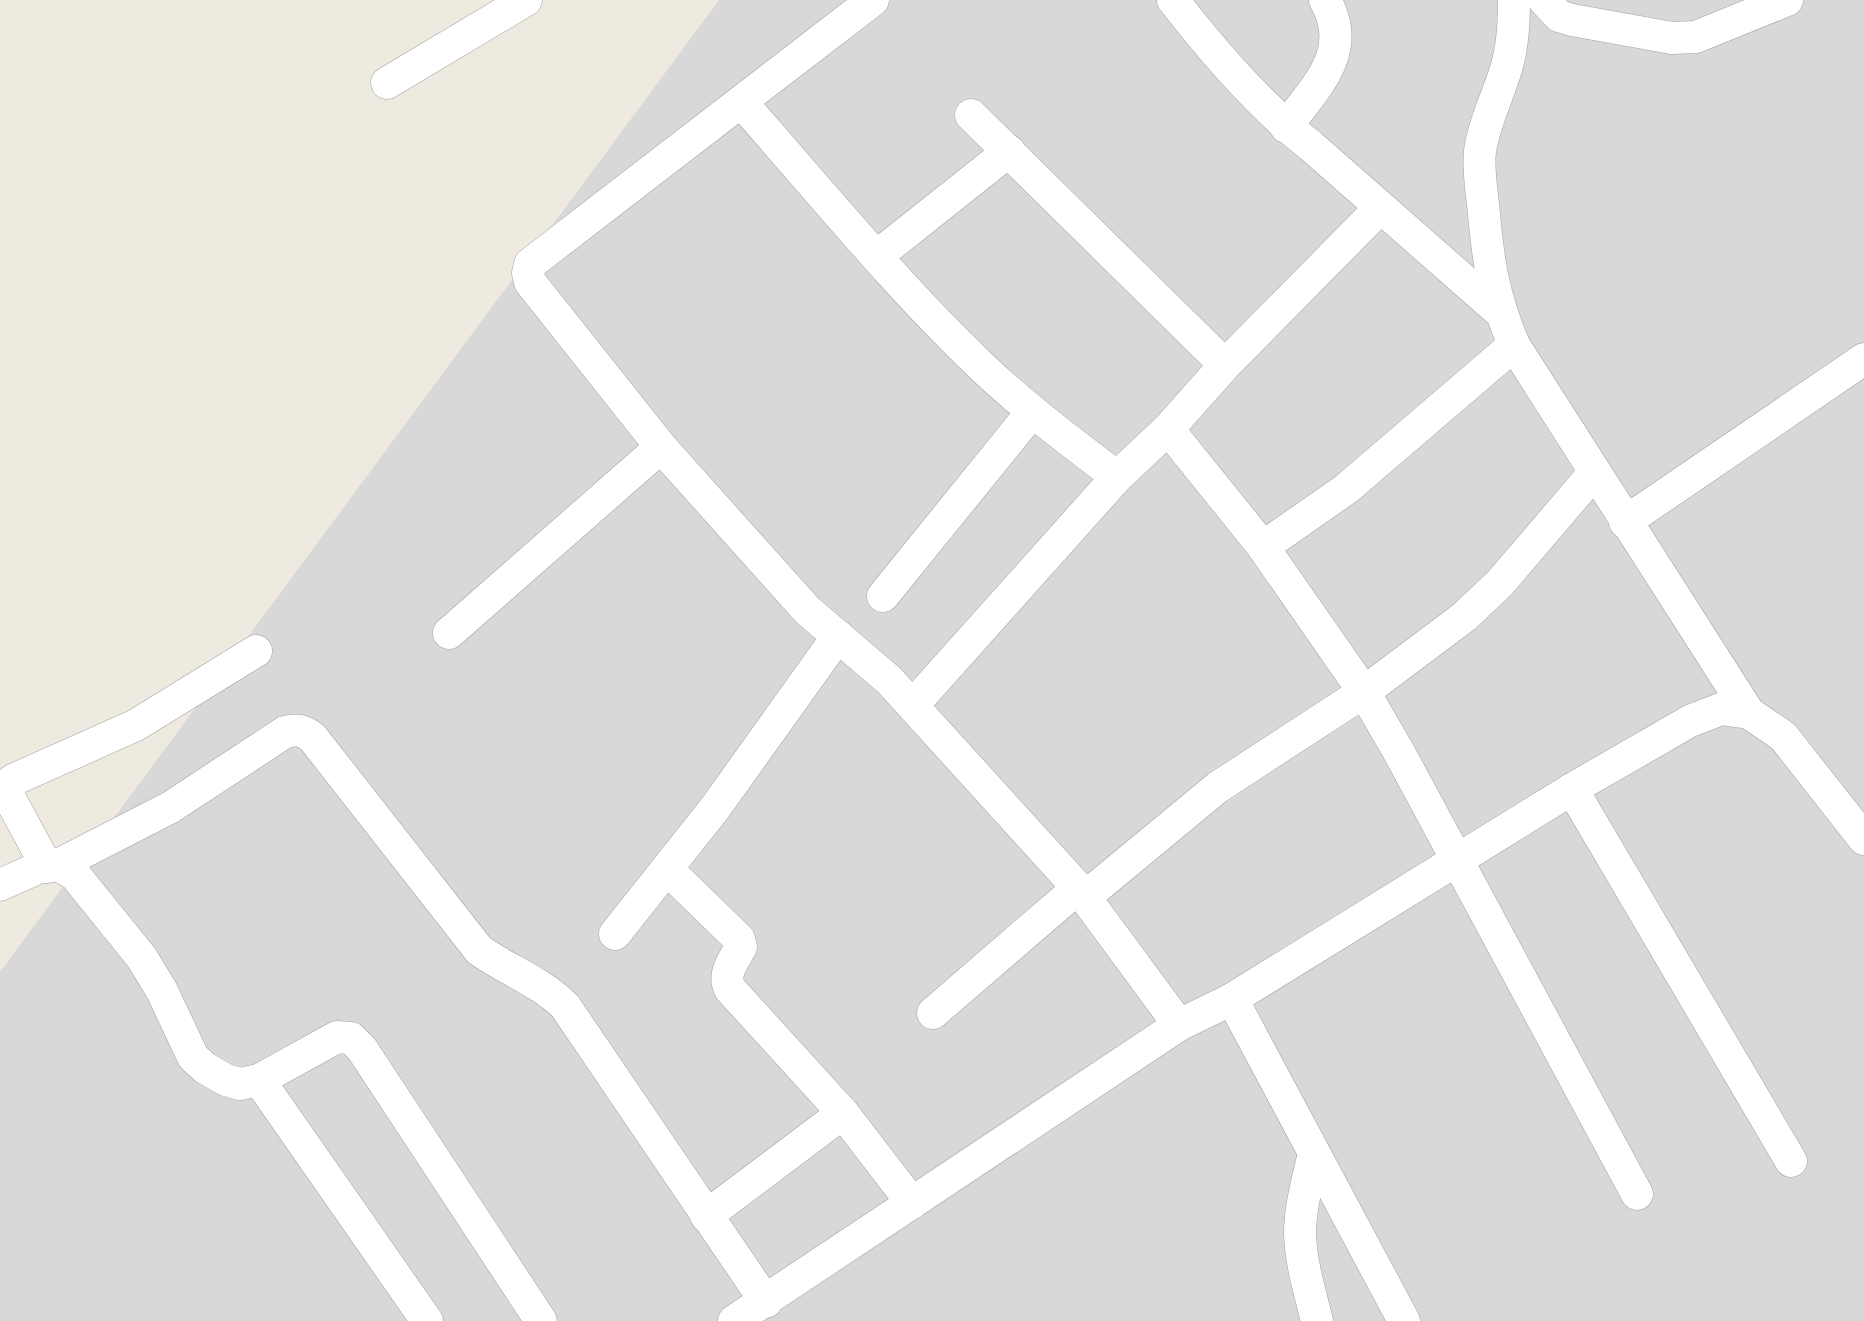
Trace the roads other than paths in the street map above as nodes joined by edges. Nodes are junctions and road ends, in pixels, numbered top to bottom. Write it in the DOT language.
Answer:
graph roads {
  1 [pos="526,0"];
  2 [pos="873,0"];
  3 [pos="1172,0"];
  4 [pos="1325,0"];
  5 [pos="1514,0"];
  6 [pos="1544,0"];
  7 [pos="1787,0"];
  8 [pos="387,83"];
  9 [pos="741,102"];
  10 [pos="971,115"];
  11 [pos="1286,127"];
  12 [pos="1009,152"];
  13 [pos="1380,208"];
  14 [pos="877,256"];
  15 [pos="1500,312"];
  16 [pos="1514,345"];
  17 [pos="1864,359"];
  18 [pos="1225,365"];
  19 [pos="1032,412"];
  20 [pos="1168,429"];
  21 [pos="661,447"];
  22 [pos="1594,473"];
  23 [pos="1117,477"];
  24 [pos="1625,522"];
  25 [pos="1263,547"];
  26 [pos="883,596"];
  27 [pos="449,633"];
  28 [pos="838,636"];
  29 [pos="256,651"];
  30 [pos="1364,692"];
  31 [pos="913,705"];
  32 [pos="1749,713"];
  33 [pos="1573,789"];
  34 [pos="1864,839"];
  35 [pos="1458,861"];
  36 [pos="53,866"];
  37 [pos="667,869"];
  38 [pos="0,886"];
  39 [pos="1082,893"];
  40 [pos="615,934"];
  41 [pos="1232,999"];
  42 [pos="933,1013"];
  43 [pos="1179,1025"];
  44 [pos="259,1080"];
  45 [pos="843,1113"];
  46 [pos="1314,1153"];
  47 [pos="1791,1161"];
  48 [pos="1637,1194"];
  49 [pos="912,1203"];
  50 [pos="706,1216"];
  51 [pos="766,1301"];
  52 [pos="427,1321"];
  53 [pos="541,1321"];
  54 [pos="734,1321"];
  55 [pos="1317,1321"];
  56 [pos="1404,1321"];
  1 -- 8 [label="street"];
  2 -- 9 [label="street"];
  3 -- 11 [label="street"];
  4 -- 11 [label="street"];
  5 -- 15 [label="street"];
  6 -- 7 [label="street"];
  9 -- 14 [label="street"];
  9 -- 21 [label="street"];
  10 -- 12 [label="street"];
  11 -- 13 [label="street"];
  12 -- 14 [label="street"];
  12 -- 18 [label="street"];
  13 -- 15 [label="street"];
  13 -- 18 [label="street"];
  14 -- 19 [label="street"];
  15 -- 16 [label="street"];
  16 -- 22 [label="street"];
  16 -- 25 [label="street"];
  17 -- 24 [label="street"];
  18 -- 20 [label="street"];
  19 -- 23 [label="street"];
  19 -- 26 [label="street"];
  20 -- 23 [label="street"];
  20 -- 25 [label="street"];
  21 -- 27 [label="street"];
  21 -- 28 [label="street"];
  22 -- 24 [label="street"];
  22 -- 30 [label="street"];
  23 -- 31 [label="street"];
  24 -- 32 [label="street"];
  25 -- 30 [label="street"];
  28 -- 31 [label="street"];
  28 -- 37 [label="street"];
  29 -- 36 [label="street"];
  30 -- 35 [label="street"];
  30 -- 39 [label="street"];
  31 -- 39 [label="street"];
  32 -- 33 [label="street"];
  32 -- 34 [label="street"];
  33 -- 35 [label="street"];
  33 -- 47 [label="street"];
  35 -- 41 [label="street"];
  35 -- 48 [label="street"];
  36 -- 38 [label="street"];
  36 -- 44 [label="street"];
  36 -- 50 [label="street"];
  37 -- 40 [label="street"];
  37 -- 45 [label="street"];
  39 -- 42 [label="street"];
  39 -- 43 [label="street"];
  41 -- 43 [label="street"];
  41 -- 46 [label="street"];
  43 -- 49 [label="street"];
  44 -- 52 [label="street"];
  44 -- 53 [label="street"];
  45 -- 49 [label="street"];
  45 -- 50 [label="street"];
  46 -- 55 [label="street"];
  46 -- 56 [label="street"];
  49 -- 51 [label="street"];
  50 -- 51 [label="street"];
  51 -- 54 [label="street"];
}
